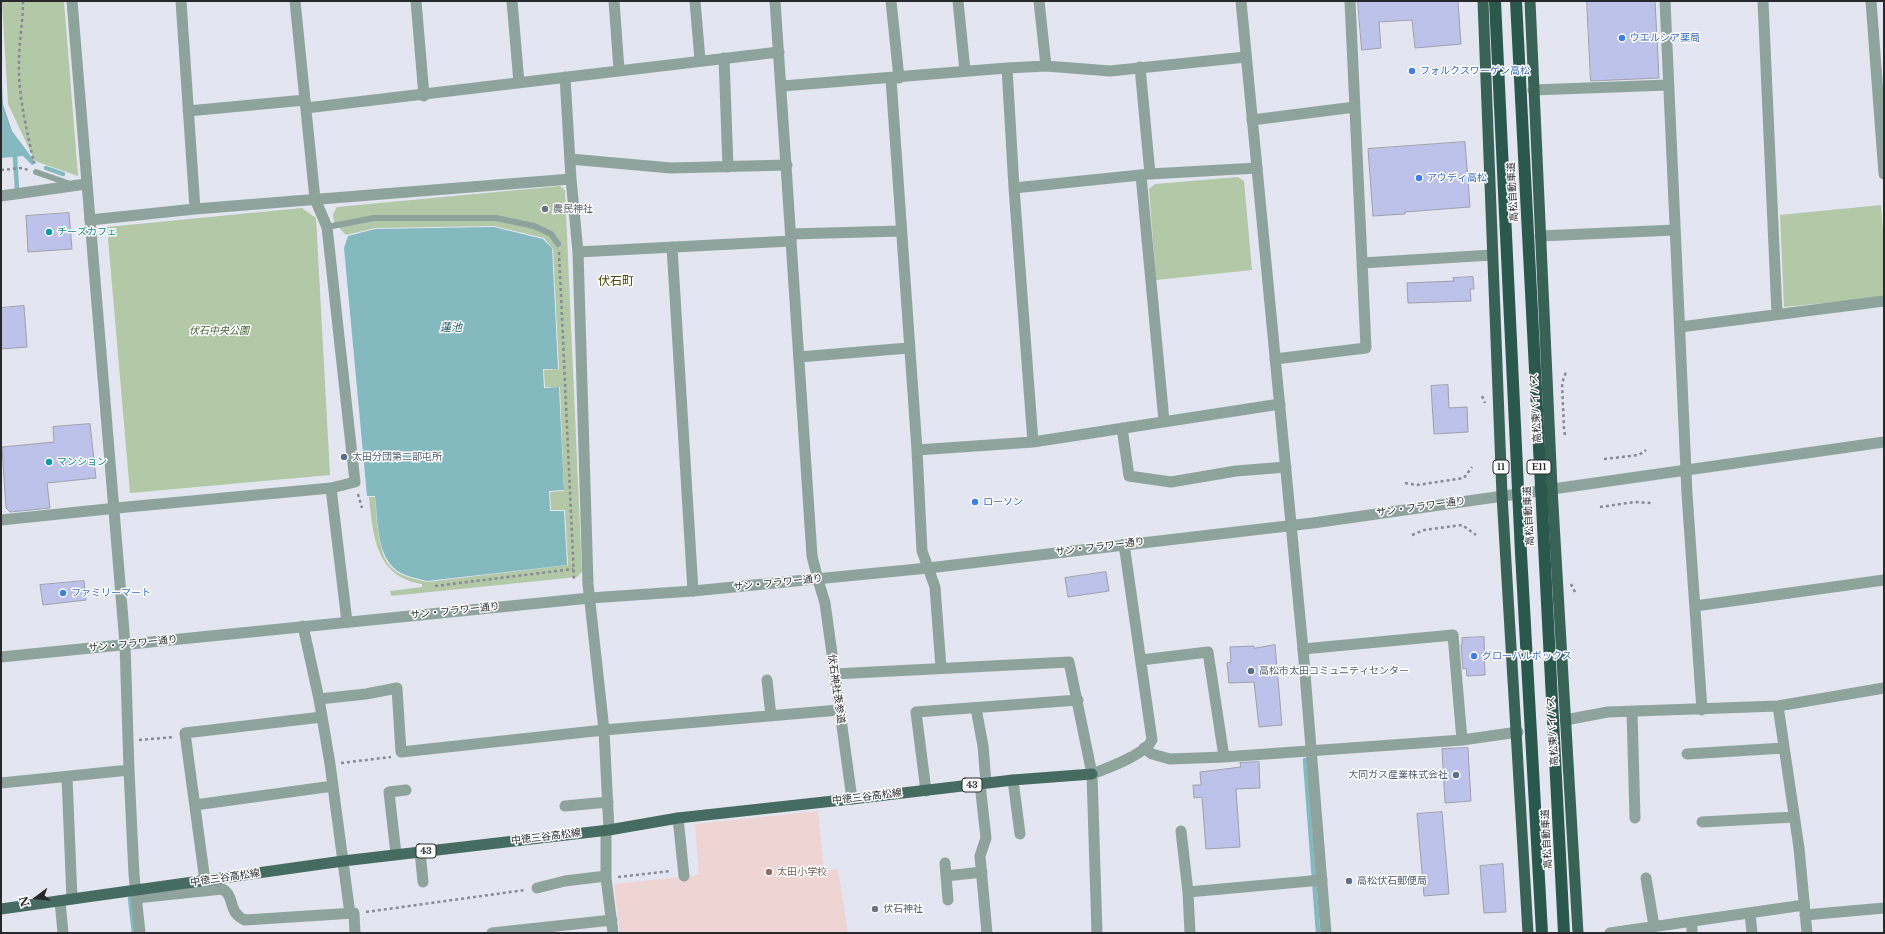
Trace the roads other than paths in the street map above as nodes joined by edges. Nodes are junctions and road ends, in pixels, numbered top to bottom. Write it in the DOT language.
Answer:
graph roads {
  1 [pos="72,1"];
  2 [pos="181,1"];
  3 [pos="294,1"];
  4 [pos="416,1"];
  5 [pos="512,1"];
  6 [pos="614,1"];
  7 [pos="695,1"];
  8 [pos="775,1"];
  9 [pos="891,1"];
  10 [pos="958,1"];
  11 [pos="1039,1"];
  12 [pos="1241,1"];
  13 [pos="1350,1"];
  14 [pos="1482,1"];
  15 [pos="1495,1"];
  16 [pos="1516,1"];
  17 [pos="1530,1"];
  18 [pos="1665,1"];
  19 [pos="1763,1"];
  20 [pos="1871,1"];
  21 [pos="779,52"];
  22 [pos="1246,57"];
  23 [pos="724,58"];
  24 [pos="700,60"];
  25 [pos="1046,66"];
  26 [pos="1140,67"];
  27 [pos="1007,68"];
  28 [pos="619,70"];
  29 [pos="964,71"];
  30 [pos="565,77"];
  31 [pos="895,78"];
  32 [pos="519,83"];
  33 [pos="1668,85"];
  34 [pos="782,86"];
  35 [pos="1534,90"];
  36 [pos="424,96"];
  37 [pos="305,104"];
  38 [pos="1355,107"];
  39 [pos="188,112"];
  40 [pos="1252,120"];
  41 [pos="570,159"];
  42 [pos="787,165"];
  43 [pos="728,167"];
  44 [pos="1257,168"];
  45 [pos="36,172"];
  46 [pos="1884,174"];
  47 [pos="1146,175"];
  48 [pos="571,179"];
  49 [pos="86,184"];
  50 [pos="72,185"];
  51 [pos="1014,188"];
  52 [pos="1,196"];
  53 [pos="315,199"];
  54 [pos="195,209"];
  55 [pos="90,220"];
  56 [pos="327,227"];
  57 [pos="1675,230"];
  58 [pos="901,231"];
  59 [pos="1540,236"];
  60 [pos="791,238"];
  61 [pos="558,244"];
  62 [pos="672,247"];
  63 [pos="578,252"];
  64 [pos="1492,254"];
  65 [pos="1362,263"];
  66 [pos="1884,301"];
  67 [pos="1776,314"];
  68 [pos="1680,327"];
  69 [pos="908,348"];
  70 [pos="799,357"];
  71 [pos="1275,359"];
  72 [pos="1280,404"];
  73 [pos="1164,421"];
  74 [pos="1122,428"];
  75 [pos="1033,442"];
  76 [pos="1884,442"];
  77 [pos="916,450"];
  78 [pos="1286,467"];
  79 [pos="1686,471"];
  80 [pos="331,488"];
  81 [pos="1552,488"];
  82 [pos="1502,495"];
  83 [pos="113,508"];
  84 [pos="1,520"];
  85 [pos="1291,525"];
  86 [pos="1124,544"];
  87 [pos="928,568"];
  88 [pos="818,580"];
  89 [pos="1884,580"];
  90 [pos="693,591"];
  91 [pos="590,598"];
  92 [pos="1695,606"];
  93 [pos="347,622"];
  94 [pos="303,626"];
  95 [pos="125,644"];
  96 [pos="1303,650"];
  97 [pos="1,657"];
  98 [pos="1141,660"];
  99 [pos="941,668"];
  100 [pos="834,674"];
  101 [pos="767,680"];
  102 [pos="1884,688"];
  103 [pos="319,699"];
  104 [pos="1078,700"];
  105 [pos="1778,706"];
  106 [pos="976,708"];
  107 [pos="839,710"];
  108 [pos="1702,710"];
  109 [pos="1632,711"];
  110 [pos="771,716"];
  111 [pos="322,717"];
  112 [pos="1564,720"];
  113 [pos="604,730"];
  114 [pos="1518,732"];
  115 [pos="1462,740"];
  116 [pos="1144,748"];
  117 [pos="1784,748"];
  118 [pos="1312,750"];
  119 [pos="1687,754"];
  120 [pos="1224,757"];
  121 [pos="129,770"];
  122 [pos="1092,774"];
  123 [pos="67,777"];
  124 [pos="1013,780"];
  125 [pos="1,783"];
  126 [pos="983,784"];
  127 [pos="333,786"];
  128 [pos="406,790"];
  129 [pos="926,791"];
  130 [pos="852,799"];
  131 [pos="608,802"];
  132 [pos="195,805"];
  133 [pos="566,806"];
  134 [pos="1794,817"];
  135 [pos="678,818"];
  136 [pos="1635,818"];
  137 [pos="1702,822"];
  138 [pos="608,830"];
  139 [pos="1181,831"];
  140 [pos="1020,834"];
  141 [pos="420,851"];
  142 [pos="396,854"];
  143 [pos="343,861"];
  144 [pos="945,863"];
  145 [pos="982,872"];
  146 [pos="684,873"];
  147 [pos="946,876"];
  148 [pos="606,877"];
  149 [pos="1646,878"];
  150 [pos="1322,880"];
  151 [pos="205,881"];
  152 [pos="423,882"];
  153 [pos="537,888"];
  154 [pos="1188,892"];
  155 [pos="136,894"];
  156 [pos="72,899"];
  157 [pos="948,900"];
  158 [pos="60,901"];
  159 [pos="1884,908"];
  160 [pos="1,909"];
  161 [pos="1805,910"];
  162 [pos="1750,912"];
  163 [pos="352,914"];
  164 [pos="612,920"];
  165 [pos="1692,921"];
  166 [pos="1654,926"];
  167 [pos="63,933"];
  168 [pos="140,933"];
  169 [pos="355,933"];
  170 [pos="492,933"];
  171 [pos="613,933"];
  172 [pos="987,933"];
  173 [pos="1097,933"];
  174 [pos="1190,933"];
  175 [pos="1326,933"];
  176 [pos="1528,933"];
  177 [pos="1542,933"];
  178 [pos="1564,933"];
  179 [pos="1578,933"];
  180 [pos="1610,933"];
  181 [pos="1692,933"];
  182 [pos="1752,933"];
  183 [pos="1807,933"];
  1 -- 49 [label="street"];
  2 -- 39 [label="street"];
  3 -- 37 [label="street"];
  4 -- 36 [label="street"];
  5 -- 32 [label="street"];
  6 -- 28 [label="street"];
  7 -- 24 [label="street"];
  8 -- 21 [label="street, 伏石神社表参道"];
  9 -- 31 [label="street"];
  10 -- 29 [label="street"];
  11 -- 25 [label="street"];
  12 -- 22 [label="street"];
  13 -- 38 [label="street"];
  14 -- 64 [label="highway, 11"];
  15 -- 177 [label="highway, 高松自動車道 / E11, bridge"];
  16 -- 178 [label="highway, 高松自動車道 / E11, bridge"];
  17 -- 35 [label="highway, 高松東バイパス"];
  18 -- 33 [label="street"];
  19 -- 67 [label="street"];
  20 -- 46 [label="street"];
  21 -- 23 [label="street"];
  21 -- 34 [label="street, 伏石神社表参道"];
  22 -- 26 [label="street"];
  22 -- 40 [label="street"];
  23 -- 24 [label="street"];
  23 -- 43 [label="street"];
  24 -- 28 [label="street"];
  25 -- 26 [label="street"];
  25 -- 27 [label="street"];
  26 -- 47 [label="street"];
  27 -- 29 [label="street"];
  27 -- 51 [label="street"];
  28 -- 30 [label="street"];
  29 -- 31 [label="street"];
  30 -- 32 [label="street"];
  30 -- 41 [label="street"];
  31 -- 34 [label="street"];
  31 -- 58 [label="street"];
  32 -- 36 [label="street"];
  33 -- 35 [label="street"];
  33 -- 57 [label="street"];
  34 -- 42 [label="street, 伏石神社表参道"];
  35 -- 59 [label="highway, 高松東バイパス"];
  36 -- 37 [label="street"];
  37 -- 39 [label="street"];
  37 -- 53 [label="street"];
  38 -- 40 [label="street"];
  38 -- 65 [label="street"];
  39 -- 54 [label="street"];
  40 -- 44 [label="street"];
  41 -- 43 [label="street"];
  41 -- 48 [label="street"];
  42 -- 43 [label="street"];
  42 -- 60 [label="street, 伏石神社表参道"];
  44 -- 47 [label="street"];
  44 -- 71 [label="street"];
  45 -- 50 [label="lane"];
  47 -- 51 [label="street"];
  47 -- 73 [label="street"];
  48 -- 53 [label="street"];
  48 -- 63 [label="street"];
  49 -- 50 [label="street"];
  49 -- 55 [label="street"];
  50 -- 52 [label="street"];
  51 -- 75 [label="street"];
  53 -- 54 [label="street"];
  53 -- 56 [label="street"];
  54 -- 55 [label="street"];
  55 -- 83 [label="street"];
  56 -- 61 [label="lane"];
  56 -- 80 [label="street"];
  57 -- 59 [label="street"];
  57 -- 68 [label="street"];
  58 -- 60 [label="street"];
  58 -- 69 [label="street"];
  59 -- 81 [label="highway, 高松東バイパス"];
  60 -- 62 [label="street"];
  60 -- 70 [label="street, 伏石神社表参道"];
  62 -- 63 [label="street"];
  62 -- 90 [label="street"];
  63 -- 91 [label="street"];
  64 -- 65 [label="street"];
  64 -- 82 [label="highway, 11"];
  65 -- 71 [label="street"];
  66 -- 67 [label="street"];
  67 -- 68 [label="street"];
  68 -- 79 [label="street"];
  69 -- 70 [label="street"];
  69 -- 77 [label="street"];
  70 -- 88 [label="street, 伏石神社表参道"];
  71 -- 72 [label="street"];
  72 -- 73 [label="street"];
  72 -- 78 [label="street"];
  73 -- 74 [label="street"];
  74 -- 75 [label="street"];
  74 -- 78 [label="street"];
  75 -- 77 [label="street"];
  76 -- 79 [label="street, サン・フラワー通り"];
  77 -- 87 [label="street"];
  78 -- 85 [label="street"];
  79 -- 81 [label="street, サン・フラワー通り"];
  79 -- 92 [label="street"];
  80 -- 83 [label="street"];
  80 -- 93 [label="street"];
  81 -- 82 [label="street, サン・フラワー通り"];
  81 -- 112 [label="highway, 高松東バイパス"];
  82 -- 85 [label="street, サン・フラワー通り"];
  82 -- 114 [label="highway, 11"];
  83 -- 84 [label="street"];
  83 -- 95 [label="street"];
  85 -- 86 [label="street, サン・フラワー通り"];
  85 -- 96 [label="street"];
  86 -- 87 [label="street, サン・フラワー通り"];
  86 -- 98 [label="street"];
  87 -- 88 [label="street, サン・フラワー通り"];
  87 -- 99 [label="street"];
  88 -- 90 [label="street, サン・フラワー通り"];
  88 -- 100 [label="street, 伏石神社表参道"];
  89 -- 92 [label="street"];
  90 -- 91 [label="street, サン・フラワー通り"];
  91 -- 93 [label="street, サン・フラワー通り"];
  91 -- 113 [label="street"];
  92 -- 108 [label="street"];
  93 -- 94 [label="street, サン・フラワー通り"];
  94 -- 95 [label="street, サン・フラワー通り"];
  94 -- 103 [label="street"];
  95 -- 97 [label="street, サン・フラワー通り"];
  95 -- 121 [label="street"];
  96 -- 115 [label="street"];
  96 -- 118 [label="street"];
  98 -- 116 [label="street"];
  98 -- 120 [label="street"];
  99 -- 100 [label="street"];
  99 -- 104 [label="street"];
  100 -- 107 [label="street, 伏石神社表参道"];
  101 -- 110 [label="street"];
  102 -- 105 [label="street"];
  103 -- 111 [label="street"];
  103 -- 113 [label="street"];
  104 -- 106 [label="street"];
  104 -- 122 [label="street"];
  105 -- 108 [label="street"];
  105 -- 117 [label="street"];
  106 -- 126 [label="street"];
  106 -- 129 [label="street"];
  107 -- 110 [label="street"];
  107 -- 130 [label="street, 伏石神社表参道"];
  108 -- 109 [label="street"];
  109 -- 112 [label="street"];
  109 -- 136 [label="street"];
  110 -- 113 [label="street"];
  111 -- 127 [label="street"];
  111 -- 132 [label="street"];
  112 -- 179 [label="highway, 高松東バイパス"];
  113 -- 131 [label="street"];
  114 -- 115 [label="street"];
  114 -- 176 [label="highway, 11"];
  115 -- 118 [label="street"];
  116 -- 120 [label="street"];
  116 -- 122 [label="street"];
  117 -- 119 [label="street"];
  117 -- 134 [label="street"];
  118 -- 120 [label="street"];
  118 -- 150 [label="street"];
  121 -- 123 [label="street"];
  121 -- 155 [label="street"];
  122 -- 124 [label="main road, 中徳三谷高松線 / 43"];
  122 -- 173 [label="street"];
  123 -- 125 [label="street"];
  123 -- 156 [label="street"];
  124 -- 126 [label="main road, 中徳三谷高松線 / 43"];
  124 -- 140 [label="street"];
  126 -- 129 [label="main road, 中徳三谷高松線 / 43"];
  126 -- 145 [label="street"];
  127 -- 132 [label="street"];
  127 -- 143 [label="street"];
  128 -- 142 [label="street"];
  129 -- 130 [label="main road, 中徳三谷高松線 / 43"];
  130 -- 135 [label="main road, 中徳三谷高松線 / 43"];
  131 -- 133 [label="street"];
  131 -- 138 [label="street"];
  132 -- 151 [label="street"];
  134 -- 137 [label="street"];
  134 -- 161 [label="street"];
  135 -- 138 [label="main road, 中徳三谷高松線 / 43"];
  135 -- 146 [label="street"];
  138 -- 141 [label="main road, 中徳三谷高松線 / 43"];
  138 -- 148 [label="street"];
  139 -- 154 [label="street"];
  141 -- 142 [label="main road, 中徳三谷高松線 / 43"];
  141 -- 152 [label="street"];
  142 -- 143 [label="main road, 中徳三谷高松線 / 43"];
  143 -- 151 [label="main road, 中徳三谷高松線 / 43"];
  143 -- 163 [label="street"];
  144 -- 147 [label="street"];
  145 -- 147 [label="street"];
  145 -- 172 [label="street"];
  147 -- 157 [label="street"];
  148 -- 153 [label="street"];
  148 -- 164 [label="street"];
  149 -- 166 [label="street"];
  150 -- 154 [label="street"];
  150 -- 175 [label="street"];
  151 -- 155 [label="main road, 中徳三谷高松線 / 43"];
  154 -- 174 [label="street"];
  155 -- 156 [label="main road, 中徳三谷高松線 / 43"];
  155 -- 163 [label="street"];
  155 -- 168 [label="street"];
  156 -- 158 [label="main road, 中徳三谷高松線 / 43"];
  158 -- 160 [label="main road, 中徳三谷高松線 / 43"];
  158 -- 167 [label="street"];
  159 -- 161 [label="street"];
  161 -- 162 [label="street"];
  161 -- 183 [label="street"];
  162 -- 165 [label="street"];
  162 -- 182 [label="street"];
  163 -- 169 [label="street"];
  164 -- 170 [label="street"];
  164 -- 171 [label="street"];
  165 -- 166 [label="street"];
  165 -- 181 [label="street"];
  166 -- 180 [label="street"];
}
